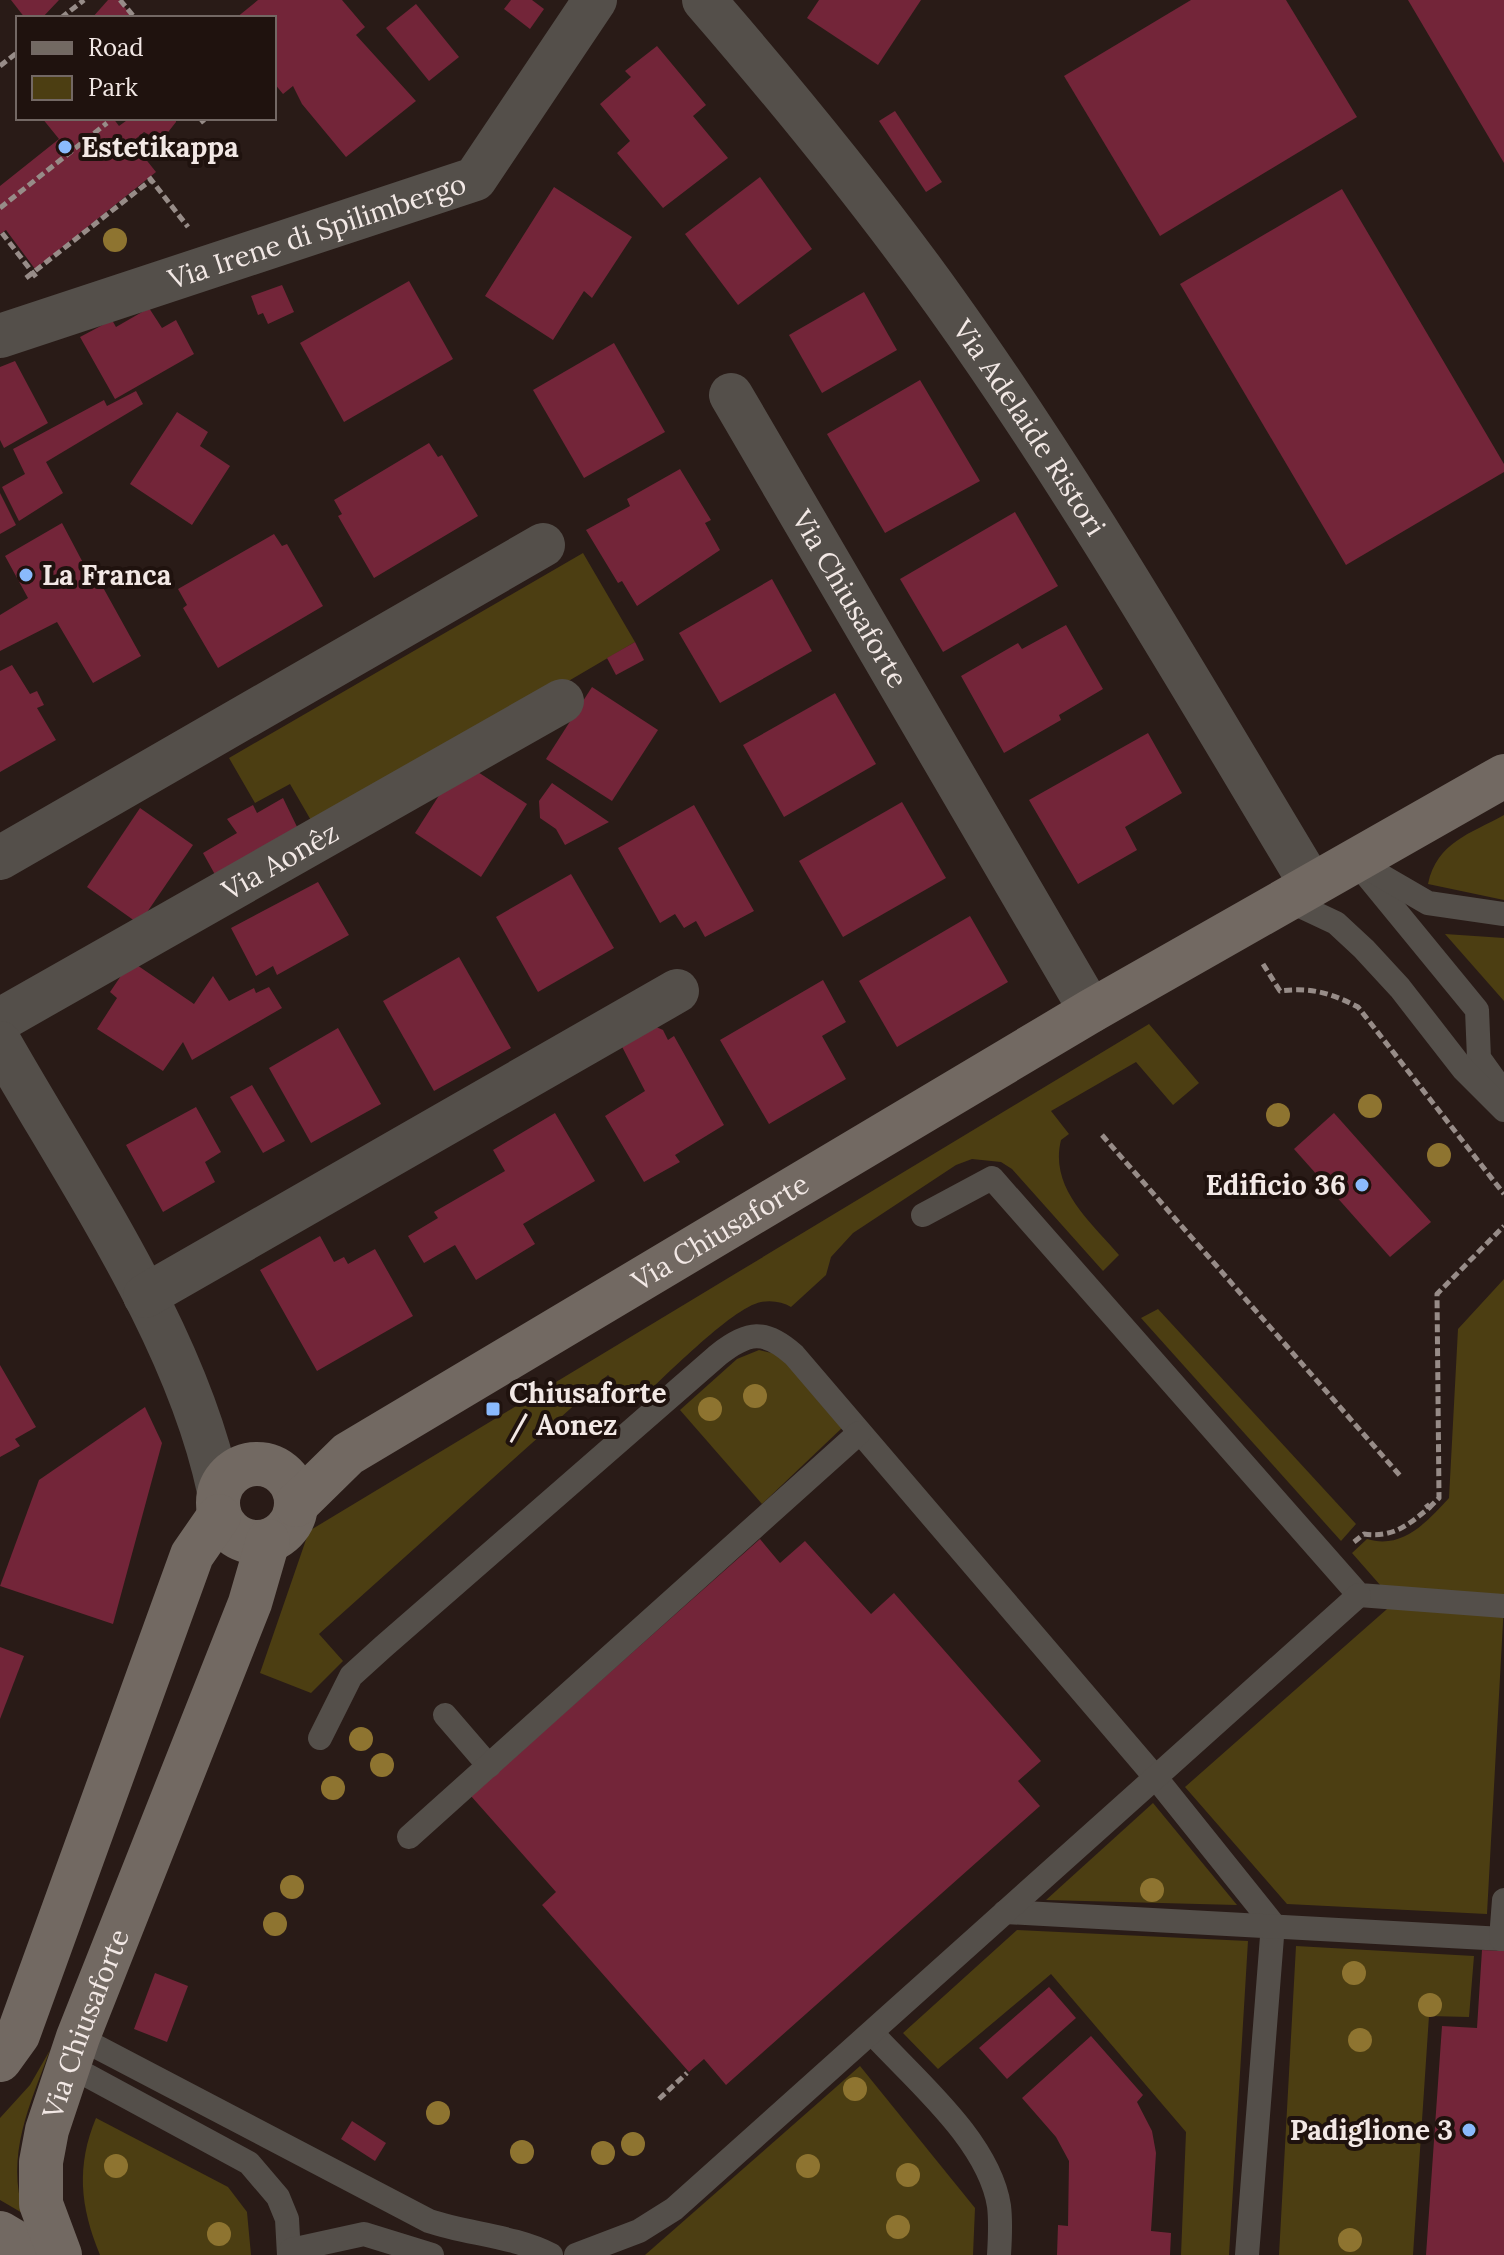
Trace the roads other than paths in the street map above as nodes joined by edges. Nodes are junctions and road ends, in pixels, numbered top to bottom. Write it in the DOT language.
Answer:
graph roads {
  1 [pos="595,0"];
  2 [pos="704,0"];
  3 [pos="0,336"];
  4 [pos="731,395"];
  5 [pos="543,545"];
  6 [pos="562,701"];
  7 [pos="1504,776"];
  8 [pos="0,858"];
  9 [pos="1354,860"];
  10 [pos="1298,891"];
  11 [pos="1504,914"];
  12 [pos="677,991"];
  13 [pos="1091,1011"];
  14 [pos="0,1020"];
  15 [pos="0,1043"];
  16 [pos="1504,1093"];
  17 [pos="1504,1110"];
  18 [pos="923,1215"];
  19 [pos="145,1296"];
  20 [pos="859,1433"];
  21 [pos="348,1454"];
  22 [pos="239,1485"];
  23 [pos="296,1505"];
  24 [pos="268,1541"];
  25 [pos="1359,1595"];
  26 [pos="1504,1606"];
  27 [pos="445,1715"];
  28 [pos="320,1738"];
  29 [pos="489,1766"];
  30 [pos="113,1777"];
  31 [pos="1156,1778"];
  32 [pos="172,1800"];
  33 [pos="409,1837"];
  34 [pos="1504,1900"];
  35 [pos="1005,1912"];
  36 [pos="1273,1924"];
  37 [pos="1503,1939"];
  38 [pos="873,2034"];
  39 [pos="73,2051"];
  40 [pos="0,2060"];
  41 [pos="0,2233"];
  42 [pos="0,2244"];
  43 [pos="290,2253"];
  44 [pos="24,2255"];
  45 [pos="37,2255"];
  46 [pos="60,2255"];
  47 [pos="432,2255"];
  48 [pos="551,2255"];
  49 [pos="576,2255"];
  50 [pos="999,2255"];
  51 [pos="1247,2255"];
  1 -- 3 [label="street, Via Irene di Spilimbergo"];
  2 -- 10 [label="street, Via Adelaide Ristori"];
  4 -- 13 [label="street, Via Chiusaforte"];
  5 -- 8 [label="street"];
  6 -- 14 [label="street, Via Aonêz"];
  7 -- 9 [label="street, Via Chiusaforte"];
  9 -- 10 [label="street, Via Chiusaforte"];
  9 -- 11 [label="lane"];
  9 -- 16 [label="lane"];
  10 -- 13 [label="street, Via Chiusaforte"];
  10 -- 17 [label="lane"];
  12 -- 19 [label="street"];
  13 -- 21 [label="street, Via Chiusaforte"];
  15 -- 19 [label="street"];
  18 -- 25 [label="lane"];
  19 -- 22 [label="street"];
  20 -- 28 [label="lane"];
  20 -- 29 [label="lane"];
  20 -- 31 [label="lane"];
  21 -- 22 [label="street, Via Chiusaforte"];
  21 -- 23 [label="street, Via Chiusaforte"];
  22 -- 23 [label="street"];
  22 -- 24 [label="street"];
  22 -- 30 [label="street"];
  23 -- 24 [label="street, Via Chiusaforte"];
  24 -- 32 [label="street, Via Chiusaforte"];
  25 -- 26 [label="lane"];
  25 -- 31 [label="lane"];
  27 -- 29 [label="lane"];
  29 -- 33 [label="lane"];
  30 -- 32 [label="street"];
  30 -- 40 [label="street"];
  31 -- 35 [label="lane"];
  31 -- 36 [label="lane"];
  32 -- 39 [label="street, Via Chiusaforte"];
  34 -- 37 [label="lane"];
  35 -- 36 [label="lane"];
  35 -- 38 [label="lane"];
  36 -- 37 [label="lane"];
  36 -- 51 [label="lane"];
  38 -- 49 [label="lane"];
  38 -- 50 [label="lane"];
  39 -- 43 [label="lane"];
  39 -- 46 [label="street, Via Chiusaforte"];
  39 -- 48 [label="lane"];
  41 -- 45 [label="street"];
  42 -- 44 [label="street"];
  43 -- 47 [label="lane"];
}
